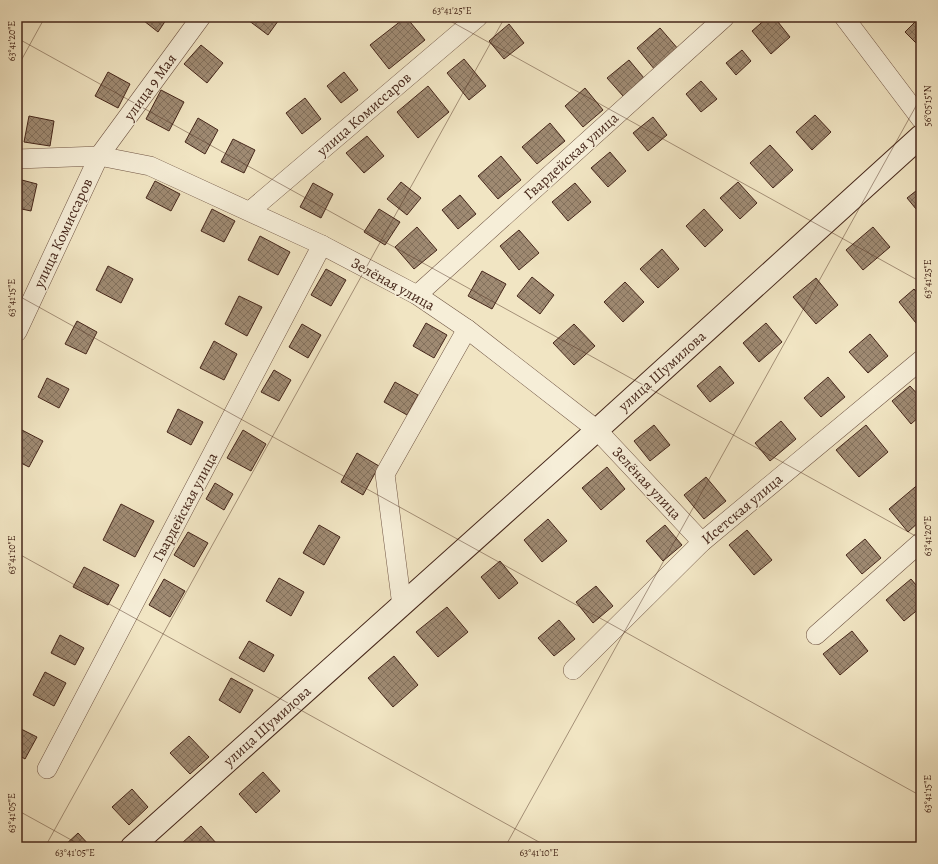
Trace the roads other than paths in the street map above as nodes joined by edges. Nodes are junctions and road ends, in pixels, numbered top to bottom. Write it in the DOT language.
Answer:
graph roads {
  1 [pos="201,17"];
  2 [pos="478,17"];
  3 [pos="725,17"];
  4 [pos="844,17"];
  5 [pos="921,119"];
  6 [pos="921,136"];
  7 [pos="99,156"];
  8 [pos="17,159"];
  9 [pos="250,211"];
  10 [pos="322,245"];
  11 [pos="417,295"];
  12 [pos="467,329"];
  13 [pos="17,332"];
  14 [pos="921,360"];
  15 [pos="598,430"];
  16 [pos="702,542"];
  17 [pos="921,542"];
  18 [pos="402,606"];
  19 [pos="816,635"];
  20 [pos="573,670"];
  21 [pos="47,769"];
  22 [pos="132,847"];
  1 -- 7 [label="street, улица 9 Мая"];
  2 -- 9 [label="street, улица Комиссаров"];
  3 -- 11 [label="street, Гвардейская улица"];
  4 -- 5 [label="street"];
  6 -- 15 [label="street, улица Шумилова"];
  7 -- 8 [label="street, Зелёная улица"];
  7 -- 9 [label="street, Зелёная улица"];
  7 -- 13 [label="street, улица Комиссаров"];
  9 -- 10 [label="street, Зелёная улица"];
  10 -- 11 [label="street, Зелёная улица"];
  10 -- 21 [label="street, Гвардейская улица"];
  11 -- 12 [label="street, Зелёная улица"];
  12 -- 15 [label="street, Зелёная улица"];
  12 -- 18 [label="street"];
  14 -- 16 [label="street, Исетская улица"];
  15 -- 16 [label="street, Зелёная улица"];
  15 -- 18 [label="street, улица Шумилова"];
  16 -- 20 [label="street, Исетская улица"];
  17 -- 19 [label="street"];
  18 -- 22 [label="street, улица Шумилова"];
}
